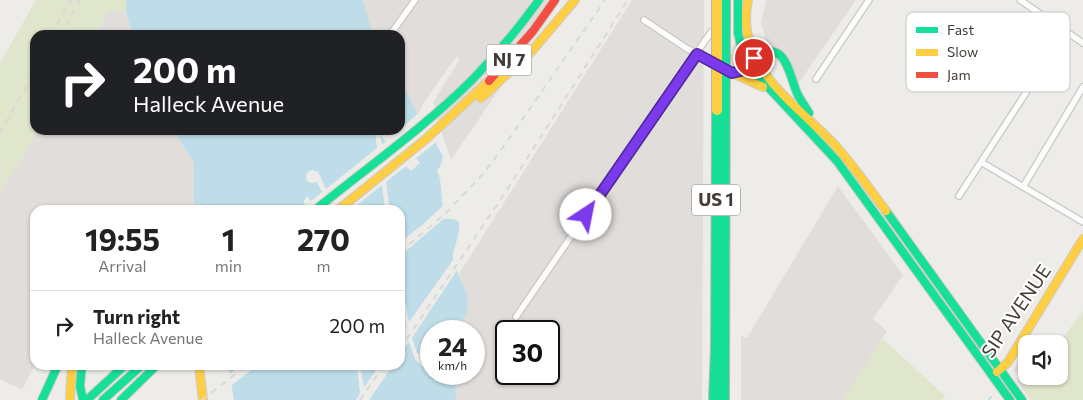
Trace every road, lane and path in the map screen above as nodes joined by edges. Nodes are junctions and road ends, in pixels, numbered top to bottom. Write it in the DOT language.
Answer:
graph roads {
  1 [pos="415,0"];
  2 [pos="539,0"];
  3 [pos="555,0"];
  4 [pos="575,0"];
  5 [pos="717,0"];
  6 [pos="727,0"];
  7 [pos="738,0"];
  8 [pos="748,0"];
  9 [pos="869,0"];
  10 [pos="1020,0"];
  11 [pos="1037,12"];
  12 [pos="644,20"];
  13 [pos="394,30"];
  14 [pos="711,32"];
  15 [pos="1070,34"];
  16 [pos="1083,43"];
  17 [pos="740,44"];
  18 [pos="697,54"];
  19 [pos="751,61"];
  20 [pos="732,73"];
  21 [pos="816,79"];
  22 [pos="1083,87"];
  23 [pos="768,90"];
  24 [pos="1026,92"];
  25 [pos="432,134"];
  26 [pos="824,134"];
  27 [pos="981,162"];
  28 [pos="1023,187"];
  29 [pos="959,196"];
  30 [pos="321,205"];
  31 [pos="344,205"];
  32 [pos="1083,222"];
  33 [pos="1083,239"];
  34 [pos="516,317"];
  35 [pos="56,370"];
  36 [pos="72,370"];
  37 [pos="81,370"];
  38 [pos="120,370"];
  39 [pos="136,370"];
  40 [pos="151,370"];
  41 [pos="200,370"];
  42 [pos="996,372"];
  43 [pos="42,400"];
  44 [pos="70,400"];
  45 [pos="83,400"];
  46 [pos="87,400"];
  47 [pos="103,400"];
  48 [pos="121,400"];
  49 [pos="203,400"];
  50 [pos="714,400"];
  51 [pos="724,400"];
  52 [pos="1010,400"];
  53 [pos="1022,400"];
  1 -- 13 [label="street"];
  2 -- 30 [label="main road, NJ 7"];
  3 -- 25 [label="main road, NJ 7"];
  4 -- 25 [label="main road"];
  5 -- 50 [label="main road, US 1, bridge"];
  6 -- 14 [label="main road"];
  6 -- 51 [label="main road, US 1, bridge"];
  7 -- 17 [label="main road"];
  8 -- 19 [label="main road"];
  9 -- 21 [label="street"];
  10 -- 11 [label="street"];
  12 -- 18 [label="street"];
  14 -- 17 [label="main road"];
  14 -- 18 [label="street"];
  15 -- 16 [label="street"];
  17 -- 19 [label="main road"];
  18 -- 20 [label="street"];
  18 -- 34 [label="street"];
  19 -- 20 [label="street"];
  19 -- 23 [label="main road"];
  19 -- 26 [label="main road"];
  19 -- 26 [label="main road"];
  20 -- 23 [label="main road"];
  22 -- 28 [label="street"];
  23 -- 42 [label="main road"];
  24 -- 27 [label="street"];
  25 -- 31 [label="main road, NJ 7"];
  26 -- 42 [label="main road"];
  27 -- 28 [label="street"];
  27 -- 29 [label="street"];
  28 -- 32 [label="street"];
  33 -- 42 [label="main road, SIP AVENUE"];
  35 -- 43 [label="main road"];
  36 -- 44 [label="main road"];
  37 -- 45 [label="main road"];
  38 -- 46 [label="main road"];
  39 -- 47 [label="main road"];
  40 -- 48 [label="main road"];
  41 -- 49 [label="main road"];
  42 -- 52 [label="main road"];
  42 -- 53 [label="main road"];
}
